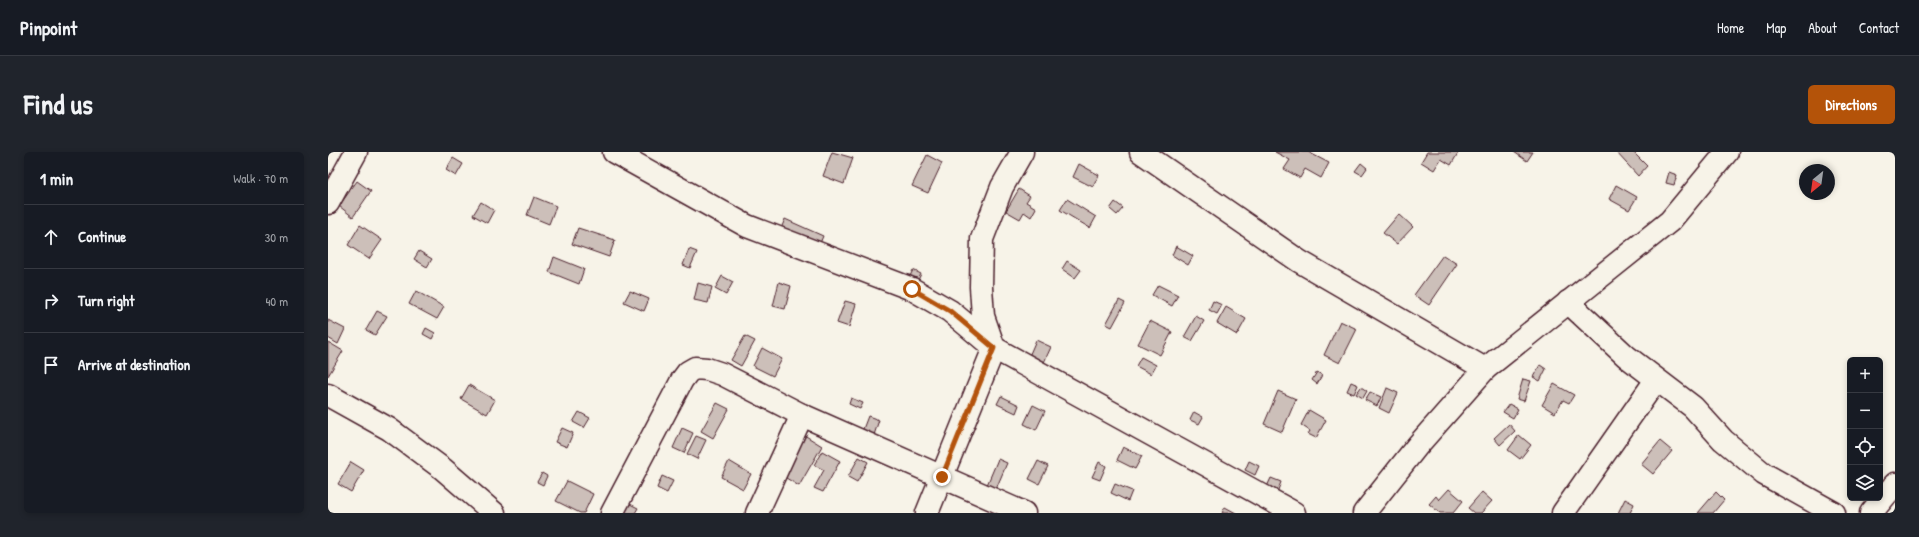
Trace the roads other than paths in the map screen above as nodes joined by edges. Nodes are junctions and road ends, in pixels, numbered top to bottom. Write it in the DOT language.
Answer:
graph roads {
  1 [pos="356,152"];
  2 [pos="614,152"];
  3 [pos="1022,152"];
  4 [pos="1141,152"];
  5 [pos="1727,152"];
  6 [pos="328,203"];
  7 [pos="1568,302"];
  8 [pos="994,348"];
  9 [pos="1485,369"];
  10 [pos="1656,380"];
  11 [pos="328,395"];
  12 [pos="802,415"];
  13 [pos="942,477"];
  14 [pos="1895,484"];
  15 [pos="481,510"];
  16 [pos="612,513"];
  17 [pos="757,513"];
  18 [pos="927,513"];
  19 [pos="1024,513"];
  20 [pos="1294,513"];
  21 [pos="1364,513"];
  22 [pos="1563,513"];
  23 [pos="1834,513"];
  24 [pos="1871,513"];
  1 -- 6 [label="street"];
  2 -- 8 [label="street"];
  3 -- 8 [label="street"];
  4 -- 9 [label="street"];
  5 -- 7 [label="street"];
  7 -- 9 [label="street"];
  7 -- 10 [label="street"];
  8 -- 13 [label="street"];
  8 -- 20 [label="street"];
  9 -- 21 [label="street"];
  10 -- 22 [label="street"];
  10 -- 23 [label="street"];
  11 -- 15 [label="street"];
  12 -- 13 [label="street"];
  12 -- 16 [label="street"];
  12 -- 17 [label="street"];
  13 -- 18 [label="street"];
  13 -- 19 [label="street"];
  14 -- 24 [label="street"];
}
